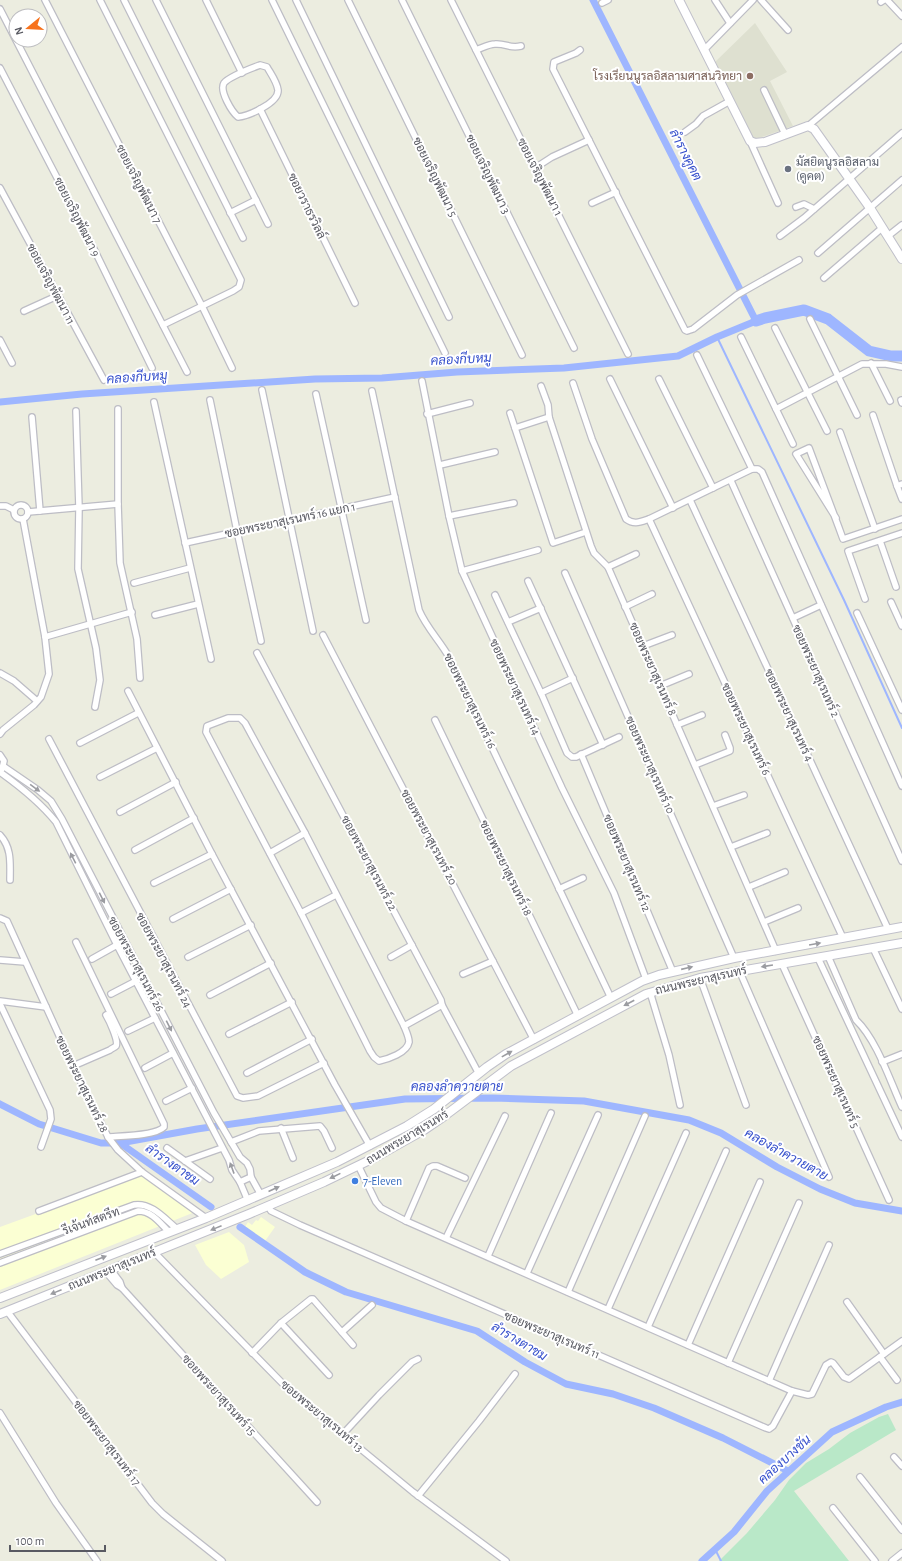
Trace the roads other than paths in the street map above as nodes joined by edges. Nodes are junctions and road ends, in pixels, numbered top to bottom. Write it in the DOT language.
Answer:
graph roads {
  1 [pos="44,0"];
  2 [pos="100,0"];
  3 [pos="124,0"];
  4 [pos="156,0"];
  5 [pos="206,0"];
  6 [pos="272,0"];
  7 [pos="296,0"];
  8 [pos="348,0"];
  9 [pos="402,0"];
  10 [pos="451,0"];
  11 [pos="679,0"];
  12 [pos="715,0"];
  13 [pos="753,0"];
  14 [pos="761,0"];
  15 [pos="887,0"];
  16 [pos="0,9"];
  17 [pos="902,16"];
  18 [pos="730,23"];
  19 [pos="788,30"];
  20 [pos="521,46"];
  21 [pos="902,47"];
  22 [pos="476,50"];
  23 [pos="580,50"];
  24 [pos="704,50"];
  25 [pos="0,68"];
  26 [pos="242,73"];
  27 [pos="764,90"];
  28 [pos="730,102"];
  29 [pos="260,109"];
  30 [pos="808,126"];
  31 [pos="685,132"];
  32 [pos="902,133"];
  33 [pos="785,134"];
  34 [pos="589,140"];
  35 [pos="750,141"];
  36 [pos="535,168"];
  37 [pos="849,180"];
  38 [pos="902,180"];
  39 [pos="0,188"];
  40 [pos="616,192"];
  41 [pos="256,200"];
  42 [pos="592,203"];
  43 [pos="778,203"];
  44 [pos="796,206"];
  45 [pos="870,208"];
  46 [pos="814,209"];
  47 [pos="230,213"];
  48 [pos="268,224"];
  49 [pos="902,224"];
  50 [pos="882,228"];
  51 [pos="780,236"];
  52 [pos="888,236"];
  53 [pos="243,238"];
  54 [pos="818,253"];
  55 [pos="902,259"];
  56 [pos="799,260"];
  57 [pos="824,278"];
  58 [pos="57,296"];
  59 [pos="355,304"];
  60 [pos="202,306"];
  61 [pos="24,311"];
  62 [pos="449,317"];
  63 [pos="810,319"];
  64 [pos="163,326"];
  65 [pos="775,328"];
  66 [pos="741,337"];
  67 [pos="0,340"];
  68 [pos="574,348"];
  69 [pos="445,353"];
  70 [pos="522,354"];
  71 [pos="628,354"];
  72 [pos="697,355"];
  73 [pos="12,363"];
  74 [pos="871,363"];
  75 [pos="902,367"];
  76 [pos="152,368"];
  77 [pos="232,368"];
  78 [pos="188,372"];
  79 [pos="838,376"];
  80 [pos="610,379"];
  81 [pos="660,379"];
  82 [pos="104,380"];
  83 [pos="422,381"];
  84 [pos="573,383"];
  85 [pos="542,386"];
  86 [pos="262,390"];
  87 [pos="372,391"];
  88 [pos="807,393"];
  89 [pos="316,394"];
  90 [pos="210,400"];
  91 [pos="890,401"];
  92 [pos="154,402"];
  93 [pos="470,403"];
  94 [pos="776,409"];
  95 [pos="118,410"];
  96 [pos="76,411"];
  97 [pos="510,413"];
  98 [pos="427,414"];
  99 [pos="858,415"];
  100 [pos="873,415"];
  101 [pos="32,417"];
  102 [pos="549,417"];
  103 [pos="515,428"];
  104 [pos="827,432"];
  105 [pos="840,432"];
  106 [pos="793,444"];
  107 [pos="495,452"];
  108 [pos="440,465"];
  109 [pos="752,469"];
  110 [pos="731,481"];
  111 [pos="900,485"];
  112 [pos="714,488"];
  113 [pos="395,497"];
  114 [pos="902,499"];
  115 [pos="690,500"];
  116 [pos="514,503"];
  117 [pos="118,504"];
  118 [pos="0,506"];
  119 [pos="79,508"];
  120 [pos="341,508"];
  121 [pos="673,508"];
  122 [pos="14,510"];
  123 [pos="40,511"];
  124 [pos="28,512"];
  125 [pos="449,516"];
  126 [pos="836,518"];
  127 [pos="23,519"];
  128 [pos="290,519"];
  129 [pos="649,519"];
  130 [pos="902,519"];
  131 [pos="875,529"];
  132 [pos="236,531"];
  133 [pos="586,532"];
  134 [pos="902,533"];
  135 [pos="880,541"];
  136 [pos="185,542"];
  137 [pos="538,550"];
  138 [pos="636,554"];
  139 [pos="608,567"];
  140 [pos="190,568"];
  141 [pos="462,571"];
  142 [pos="565,573"];
  143 [pos="528,581"];
  144 [pos="134,583"];
  145 [pos="896,587"];
  146 [pos="652,594"];
  147 [pos="495,596"];
  148 [pos="865,599"];
  149 [pos="891,602"];
  150 [pos="198,604"];
  151 [pos="822,606"];
  152 [pos="625,607"];
  153 [pos="541,608"];
  154 [pos="132,612"];
  155 [pos="857,613"];
  156 [pos="155,615"];
  157 [pos="792,618"];
  158 [pos="366,620"];
  159 [pos="508,622"];
  160 [pos="91,624"];
  161 [pos="902,626"];
  162 [pos="313,631"];
  163 [pos="323,635"];
  164 [pos="672,635"];
  165 [pos="46,637"];
  166 [pos="261,641"];
  167 [pos="643,646"];
  168 [pos="257,653"];
  169 [pos="210,659"];
  170 [pos="0,673"];
  171 [pos="689,674"];
  172 [pos="140,678"];
  173 [pos="573,678"];
  174 [pos="660,686"];
  175 [pos="128,691"];
  176 [pos="541,693"];
  177 [pos="37,702"];
  178 [pos="95,707"];
  179 [pos="902,710"];
  180 [pos="138,713"];
  181 [pos="702,714"];
  182 [pos="435,720"];
  183 [pos="677,725"];
  184 [pos="0,734"];
  185 [pos="725,735"];
  186 [pos="619,737"];
  187 [pos="49,738"];
  188 [pos="80,743"];
  189 [pos="603,745"];
  190 [pos="157,748"];
  191 [pos="581,754"];
  192 [pos="0,755"];
  193 [pos="695,765"];
  194 [pos="1,769"];
  195 [pos="100,777"];
  196 [pos="176,782"];
  197 [pos="902,786"];
  198 [pos="744,795"];
  199 [pos="713,806"];
  200 [pos="120,812"];
  201 [pos="194,818"];
  202 [pos="305,833"];
  203 [pos="767,833"];
  204 [pos="0,835"];
  205 [pos="731,847"];
  206 [pos="135,850"];
  207 [pos="270,853"];
  208 [pos="212,854"];
  209 [pos="902,861"];
  210 [pos="785,872"];
  211 [pos="583,878"];
  212 [pos="10,880"];
  213 [pos="154,884"];
  214 [pos="749,888"];
  215 [pos="231,889"];
  216 [pos="559,889"];
  217 [pos="336,895"];
  218 [pos="798,908"];
  219 [pos="301,913"];
  220 [pos="0,918"];
  221 [pos="173,919"];
  222 [pos="764,922"];
  223 [pos="251,925"];
  224 [pos="116,926"];
  225 [pos="902,927"];
  226 [pos="109,929"];
  227 [pos="888,929"];
  228 [pos="843,938"];
  229 [pos="76,942"];
  230 [pos="902,943"];
  231 [pos="117,945"];
  232 [pos="412,945"];
  233 [pos="873,948"];
  234 [pos="776,950"];
  235 [pos="828,956"];
  236 [pos="188,957"];
  237 [pos="391,957"];
  238 [pos="734,958"];
  239 [pos="818,958"];
  240 [pos="92,959"];
  241 [pos="0,960"];
  242 [pos="493,961"];
  243 [pos="25,962"];
  244 [pos="271,963"];
  245 [pos="782,964"];
  246 [pos="739,970"];
  247 [pos="673,972"];
  248 [pos="463,974"];
  249 [pos="700,978"];
  250 [pos="646,980"];
  251 [pos="136,981"];
  252 [pos="650,992"];
  253 [pos="111,994"];
  254 [pos="210,996"];
  255 [pos="611,998"];
  256 [pos="0,1002"];
  257 [pos="292,1002"];
  258 [pos="442,1005"];
  259 [pos="46,1007"];
  260 [pos="902,1008"];
  261 [pos="106,1015"];
  262 [pos="578,1016"];
  263 [pos="155,1018"];
  264 [pos="404,1026"];
  265 [pos="128,1032"];
  266 [pos="229,1034"];
  267 [pos="312,1040"];
  268 [pos="534,1040"];
  269 [pos="173,1053"];
  270 [pos="902,1054"];
  271 [pos="186,1059"];
  272 [pos="882,1062"];
  273 [pos="324,1063"];
  274 [pos="179,1064"];
  275 [pos="73,1066"];
  276 [pos="145,1068"];
  277 [pos="247,1073"];
  278 [pos="477,1075"];
  279 [pos="192,1088"];
  280 [pos="166,1101"];
  281 [pos="680,1105"];
  282 [pos="746,1105"];
  283 [pos="902,1107"];
  284 [pos="551,1113"];
  285 [pos="598,1115"];
  286 [pos="505,1116"];
  287 [pos="645,1116"];
  288 [pos="282,1128"];
  289 [pos="686,1133"];
  290 [pos="902,1137"];
  291 [pos="109,1138"];
  292 [pos="231,1142"];
  293 [pos="370,1146"];
  294 [pos="41,1147"];
  295 [pos="167,1148"];
  296 [pos="222,1148"];
  297 [pos="332,1148"];
  298 [pos="726,1151"];
  299 [pos="293,1158"];
  300 [pos="185,1161"];
  301 [pos="358,1165"];
  302 [pos="142,1172"];
  303 [pos="251,1177"];
  304 [pos="829,1177"];
  305 [pos="465,1178"];
  306 [pos="210,1179"];
  307 [pos="240,1182"];
  308 [pos="760,1182"];
  309 [pos="261,1195"];
  310 [pos="889,1200"];
  311 [pos="248,1201"];
  312 [pos="799,1203"];
  313 [pos="268,1206"];
  314 [pos="39,1211"];
  315 [pos="206,1218"];
  316 [pos="406,1221"];
  317 [pos="178,1229"];
  318 [pos="169,1232"];
  319 [pos="446,1238"];
  320 [pos="829,1245"];
  321 [pos="154,1252"];
  322 [pos="0,1254"];
  323 [pos="488,1256"];
  324 [pos="0,1263"];
  325 [pos="80,1266"];
  326 [pos="108,1271"];
  327 [pos="527,1273"];
  328 [pos="86,1280"];
  329 [pos="568,1292"];
  330 [pos="0,1298"];
  331 [pos="847,1302"];
  332 [pos="372,1305"];
  333 [pos="608,1309"];
  334 [pos="3,1313"];
  335 [pos="281,1323"];
  336 [pos="648,1327"];
  337 [pos="342,1332"];
  338 [pos="902,1341"];
  339 [pos="688,1344"];
  340 [pos="353,1345"];
  341 [pos="252,1353"];
  342 [pos="882,1356"];
  343 [pos="418,1359"];
  344 [pos="728,1363"];
  345 [pos="515,1374"];
  346 [pos="329,1375"];
  347 [pos="897,1380"];
  348 [pos="769,1381"];
  349 [pos="792,1391"];
  350 [pos="0,1413"];
  351 [pos="343,1434"];
  352 [pos="894,1457"];
  353 [pos="902,1466"];
  354 [pos="860,1477"];
  355 [pos="418,1496"];
  356 [pos="317,1502"];
  357 [pos="833,1508"];
  358 [pos="902,1530"];
  359 [pos="902,1553"];
  360 [pos="97,1561"];
  361 [pos="222,1561"];
  362 [pos="506,1561"];
  363 [pos="875,1561"];
  364 [pos="892,1561"];
  1 -- 60 [label="street, ซอยเจริญพัฒนา 7"];
  2 -- 60 [label="street"];
  3 -- 47 [label="street"];
  4 -- 41 [label="street"];
  5 -- 26 [label="street"];
  6 -- 69 [label="street"];
  7 -- 62 [label="street"];
  8 -- 70 [label="street, ซอยเจริญพัฒนา 5"];
  9 -- 68 [label="street, ซอยเจริญพัฒนา 3"];
  10 -- 22 [label="street, ซอยเจริญพัฒนา 1"];
  11 -- 24 [label="street"];
  12 -- 18 [label="street"];
  13 -- 18 [label="street"];
  14 -- 19 [label="street"];
  15 -- 17 [label="street"];
  16 -- 64 [label="street"];
  18 -- 24 [label="street"];
  20 -- 22 [label="street"];
  21 -- 30 [label="street"];
  22 -- 36 [label="street, ซอยเจริญพัฒนา 1"];
  23 -- 34 [label="street"];
  24 -- 28 [label="street"];
  25 -- 76 [label="street, ซอยเจริญพัฒนา 9"];
  26 -- 29 [label="street"];
  26 -- 29 [label="street"];
  27 -- 33 [label="street"];
  28 -- 31 [label="street"];
  28 -- 35 [label="street"];
  29 -- 59 [label="street, ซอยวราธรวิลล์"];
  30 -- 33 [label="street"];
  30 -- 37 [label="street"];
  32 -- 37 [label="street"];
  33 -- 35 [label="street"];
  34 -- 36 [label="street"];
  34 -- 40 [label="street"];
  35 -- 43 [label="street"];
  36 -- 71 [label="street, ซอยเจริญพัฒนา 1"];
  37 -- 45 [label="street"];
  37 -- 46 [label="street"];
  38 -- 45 [label="street"];
  39 -- 58 [label="street, ซอยเจริญพัฒนา 11"];
  40 -- 42 [label="street"];
  40 -- 56 [label="street"];
  41 -- 47 [label="street"];
  41 -- 48 [label="street"];
  44 -- 46 [label="street"];
  45 -- 50 [label="street"];
  45 -- 54 [label="street"];
  46 -- 51 [label="street"];
  47 -- 53 [label="street"];
  49 -- 52 [label="street"];
  50 -- 52 [label="street"];
  50 -- 57 [label="street"];
  52 -- 55 [label="street"];
  58 -- 61 [label="street"];
  58 -- 82 [label="street, ซอยเจริญพัฒนา 11"];
  60 -- 64 [label="street"];
  60 -- 77 [label="street, ซอยเจริญพัฒนา 7"];
  63 -- 79 [label="street"];
  64 -- 78 [label="street"];
  65 -- 88 [label="street"];
  66 -- 94 [label="street"];
  67 -- 73 [label="street"];
  72 -- 109 [label="street"];
  74 -- 75 [label="street"];
  74 -- 79 [label="street"];
  74 -- 91 [label="street"];
  79 -- 88 [label="street"];
  79 -- 99 [label="street"];
  80 -- 121 [label="street"];
  81 -- 112 [label="street"];
  83 -- 98 [label="street, ซอยพระยาสุเรนทร์ 14"];
  84 -- 129 [label="street"];
  85 -- 102 [label="street, ซอยพระยาสุเรนทร์ 8"];
  86 -- 128 [label="street"];
  87 -- 113 [label="street, ซอยพระยาสุเรนทร์ 16"];
  88 -- 94 [label="street"];
  88 -- 104 [label="street"];
  89 -- 120 [label="street"];
  90 -- 132 [label="street"];
  92 -- 136 [label="street"];
  93 -- 98 [label="street"];
  94 -- 106 [label="street"];
  95 -- 117 [label="street"];
  96 -- 119 [label="street"];
  97 -- 103 [label="street"];
  98 -- 108 [label="street, ซอยพระยาสุเรนทร์ 14"];
  100 -- 111 [label="street"];
  101 -- 123 [label="street"];
  102 -- 103 [label="street"];
  102 -- 133 [label="street, ซอยพระยาสุเรนทร์ 8"];
  103 -- 133 [label="street"];
  105 -- 131 [label="street"];
  107 -- 108 [label="street"];
  108 -- 125 [label="street, ซอยพระยาสุเรนทร์ 14"];
  109 -- 110 [label="street"];
  109 -- 151 [label="street"];
  110 -- 112 [label="street"];
  110 -- 157 [label="street, ซอยพระยาสุเรนทร์ 2"];
  111 -- 114 [label="street"];
  112 -- 115 [label="street"];
  113 -- 120 [label="street, ซอยพระยาสุเรนทร์ 16 แยก 1"];
  113 -- 216 [label="street, ซอยพระยาสุเรนทร์ 16"];
  115 -- 121 [label="street"];
  115 -- 227 [label="street, ซอยพระยาสุเรนทร์ 4"];
  116 -- 125 [label="street"];
  117 -- 119 [label="street"];
  117 -- 154 [label="street"];
  118 -- 122 [label="street"];
  119 -- 123 [label="street"];
  119 -- 160 [label="street"];
  120 -- 128 [label="street, ซอยพระยาสุเรนทร์ 16 แยก 1"];
  120 -- 158 [label="street"];
  121 -- 129 [label="street"];
  122 -- 124 [label="street"];
  122 -- 127 [label="street"];
  123 -- 124 [label="street"];
  124 -- 127 [label="street"];
  125 -- 141 [label="street, ซอยพระยาสุเรนทร์ 14"];
  126 -- 126 [label="street"];
  126 -- 131 [label="street"];
  127 -- 165 [label="street"];
  128 -- 132 [label="street, ซอยพระยาสุเรนทร์ 16 แยก 1"];
  128 -- 162 [label="street"];
  129 -- 228 [label="street, ซอยพระยาสุเรนทร์ 6"];
  130 -- 131 [label="street"];
  132 -- 136 [label="street, ซอยพระยาสุเรนทร์ 16 แยก 1"];
  132 -- 166 [label="street"];
  133 -- 139 [label="street, ซอยพระยาสุเรนทร์ 8"];
  134 -- 135 [label="street"];
  135 -- 145 [label="street"];
  135 -- 148 [label="street"];
  136 -- 140 [label="street"];
  137 -- 141 [label="street"];
  138 -- 139 [label="street"];
  139 -- 152 [label="street, ซอยพระยาสุเรนทร์ 8"];
  140 -- 144 [label="street"];
  140 -- 150 [label="street"];
  141 -- 250 [label="street, ซอยพระยาสุเรนทร์ 14"];
  142 -- 238 [label="street, ซอยพระยาสุเรนทร์ 10"];
  143 -- 153 [label="street"];
  146 -- 152 [label="street"];
  147 -- 159 [label="street"];
  149 -- 161 [label="street"];
  150 -- 156 [label="street"];
  150 -- 169 [label="street"];
  151 -- 157 [label="street"];
  151 -- 197 [label="street"];
  152 -- 167 [label="street, ซอยพระยาสุเรนทร์ 8"];
  153 -- 159 [label="street"];
  153 -- 173 [label="street"];
  154 -- 160 [label="street"];
  154 -- 172 [label="street"];
  155 -- 179 [label="street"];
  157 -- 209 [label="street, ซอยพระยาสุเรนทร์ 2"];
  159 -- 176 [label="street"];
  160 -- 165 [label="street"];
  160 -- 178 [label="street"];
  163 -- 242 [label="street, ซอยพระยาสุเรนทร์ 20"];
  164 -- 167 [label="street"];
  165 -- 177 [label="street"];
  167 -- 174 [label="street, ซอยพระยาสุเรนทร์ 8"];
  168 -- 232 [label="street, ซอยพระยาสุเรนทร์ 22"];
  170 -- 177 [label="street"];
  171 -- 174 [label="street"];
  173 -- 176 [label="street"];
  173 -- 189 [label="street"];
  174 -- 183 [label="street, ซอยพระยาสุเรนทร์ 8"];
  175 -- 180 [label="street"];
  176 -- 191 [label="street"];
  177 -- 184 [label="street"];
  180 -- 188 [label="street"];
  180 -- 190 [label="street"];
  181 -- 183 [label="street"];
  182 -- 262 [label="street, ซอยพระยาสุเรนทร์ 18"];
  183 -- 193 [label="street, ซอยพระยาสุเรนทร์ 8"];
  185 -- 193 [label="street"];
  186 -- 189 [label="street"];
  187 -- 273 [label="street, ซอยพระยาสุเรนทร์ 24"];
  189 -- 191 [label="street"];
  190 -- 195 [label="street"];
  190 -- 196 [label="street"];
  191 -- 247 [label="street, ซอยพระยาสุเรนทร์ 12"];
  192 -- 194 [label="street"];
  193 -- 199 [label="street, ซอยพระยาสุเรนทร์ 8"];
  194 -- 224 [label="street, ซอยพระยาสุเรนทร์ 26, one-way"];
  226 -- 194 [label="street, ซอยพระยาสุเรนทร์ 26, one-way"];
  196 -- 200 [label="street"];
  196 -- 201 [label="street"];
  198 -- 199 [label="street"];
  199 -- 205 [label="street, ซอยพระยาสุเรนทร์ 8"];
  201 -- 206 [label="street"];
  201 -- 208 [label="street"];
  202 -- 207 [label="street"];
  202 -- 207 [label="street"];
  202 -- 217 [label="street"];
  203 -- 205 [label="street"];
  204 -- 212 [label="street"];
  205 -- 214 [label="street, ซอยพระยาสุเรนทร์ 8"];
  207 -- 219 [label="street"];
  208 -- 213 [label="street"];
  208 -- 215 [label="street"];
  210 -- 214 [label="street"];
  211 -- 216 [label="street"];
  214 -- 222 [label="street, ซอยพระยาสุเรนทร์ 8"];
  215 -- 221 [label="street"];
  215 -- 223 [label="street"];
  216 -- 255 [label="street, ซอยพระยาสุเรนทร์ 16"];
  217 -- 219 [label="street"];
  217 -- 264 [label="street"];
  218 -- 222 [label="street"];
  219 -- 264 [label="street"];
  220 -- 243 [label="street, ซอยพระยาสุเรนทร์ 28"];
  222 -- 234 [label="street, ซอยพระยาสุเรนทร์ 8"];
  223 -- 236 [label="street"];
  223 -- 244 [label="street"];
  224 -- 226 [label="street"];
  224 -- 271 [label="street, ซอยพระยาสุเรนทร์ 26, one-way"];
  225 -- 227 [label="street, ถนนพระยาสุเรนทร์"];
  226 -- 231 [label="street, ซอยพระยาสุเรนทร์ 26"];
  227 -- 228 [label="street, ถนนพระยาสุเรนทร์"];
  234 -- 228 [label="street, ถนนพระยาสุเรนทร์, one-way"];
  229 -- 291 [label="street"];
  230 -- 233 [label="street, ถนนพระยาสุเรนทร์"];
  231 -- 240 [label="street"];
  231 -- 251 [label="street, ซอยพระยาสุเรนทร์ 26"];
  232 -- 237 [label="street"];
  232 -- 258 [label="street, ซอยพระยาสุเรนทร์ 22"];
  233 -- 235 [label="street, ถนนพระยาสุเรนทร์"];
  233 -- 260 [label="street"];
  234 -- 238 [label="street, ถนนพระยาสุเรนทร์"];
  235 -- 239 [label="street, ถนนพระยาสุเรนทร์"];
  235 -- 272 [label="street"];
  238 -- 246 [label="street"];
  247 -- 238 [label="street, ถนนพระยาสุเรนทร์, one-way"];
  239 -- 245 [label="street, ถนนพระยาสุเรนทร์"];
  239 -- 290 [label="street"];
  241 -- 243 [label="street"];
  242 -- 248 [label="street"];
  242 -- 268 [label="street, ซอยพระยาสุเรนทร์ 20"];
  243 -- 259 [label="street, ซอยพระยาสุเรนทร์ 28"];
  244 -- 254 [label="street"];
  244 -- 257 [label="street"];
  245 -- 246 [label="street, ถนนพระยาสุเรนทร์, one-way"];
  245 -- 310 [label="street, ซอยพระยาสุเรนทร์ 5"];
  246 -- 249 [label="street, ถนนพระยาสุเรนทร์"];
  246 -- 304 [label="street"];
  247 -- 250 [label="street, ถนนพระยาสุเรนทร์"];
  249 -- 252 [label="street, ถนนพระยาสุเรนทร์"];
  249 -- 282 [label="street"];
  250 -- 255 [label="street, ถนนพระยาสุเรนทร์"];
  251 -- 253 [label="street"];
  251 -- 263 [label="street, ซอยพระยาสุเรนทร์ 26"];
  252 -- 281 [label="street"];
  252 -- 301 [label="street, ถนนพระยาสุเรนทร์, one-way"];
  255 -- 262 [label="street, ถนนพระยาสุเรนทร์"];
  256 -- 259 [label="street"];
  256 -- 294 [label="street"];
  257 -- 266 [label="street"];
  257 -- 267 [label="street"];
  258 -- 264 [label="street"];
  258 -- 278 [label="street, ซอยพระยาสุเรนทร์ 22"];
  259 -- 275 [label="street, ซอยพระยาสุเรนทร์ 28"];
  261 -- 275 [label="street"];
  262 -- 268 [label="street, ถนนพระยาสุเรนทร์"];
  263 -- 265 [label="street"];
  263 -- 269 [label="street, ซอยพระยาสุเรนทร์ 26"];
  267 -- 273 [label="street"];
  267 -- 277 [label="street"];
  278 -- 268 [label="street, ถนนพระยาสุเรนทร์, one-way"];
  269 -- 274 [label="street, ซอยพระยาสุเรนทร์ 26"];
  269 -- 276 [label="street"];
  270 -- 272 [label="street"];
  271 -- 274 [label="street"];
  271 -- 292 [label="street, ซอยพระยาสุเรนทร์ 26"];
  272 -- 283 [label="street"];
  273 -- 293 [label="street"];
  274 -- 279 [label="street, ซอยพระยาสุเรนทร์ 26"];
  275 -- 291 [label="street, ซอยพระยาสุเรนทร์ 28"];
  278 -- 293 [label="street, ถนนพระยาสุเรนทร์"];
  279 -- 280 [label="street"];
  279 -- 296 [label="street, ซอยพระยาสุเรนทร์ 26"];
  284 -- 323 [label="street"];
  285 -- 327 [label="street"];
  286 -- 319 [label="street"];
  287 -- 329 [label="street"];
  288 -- 292 [label="street"];
  288 -- 297 [label="street"];
  288 -- 299 [label="street"];
  289 -- 333 [label="street"];
  291 -- 302 [label="street, ซอยพระยาสุเรนทร์ 28"];
  292 -- 303 [label="street, ซอยพระยาสุเรนทร์ 26"];
  309 -- 293 [label="street, ถนนพระยาสุเรนทร์, one-way"];
  295 -- 300 [label="street"];
  296 -- 300 [label="street"];
  307 -- 296 [label="street, ซอยพระยาสุเรนทร์ 26, one-way"];
  298 -- 336 [label="street"];
  300 -- 306 [label="street"];
  301 -- 313 [label="street, ถนนพระยาสุเรนทร์, one-way"];
  301 -- 316 [label="street"];
  302 -- 314 [label="street"];
  302 -- 315 [label="street, ซอยพระยาสุเรนทร์ 28"];
  303 -- 307 [label="street"];
  303 -- 309 [label="street, ซอยพระยาสุเรนทร์ 26"];
  305 -- 316 [label="street"];
  307 -- 311 [label="street, ซอยพระยาสุเรนทร์ 26"];
  308 -- 339 [label="street"];
  309 -- 311 [label="street, ถนนพระยาสุเรนทร์"];
  311 -- 315 [label="street, ถนนพระยาสุเรนทร์"];
  312 -- 344 [label="street"];
  313 -- 321 [label="street, ถนนพระยาสุเรนทร์, one-way"];
  313 -- 349 [label="street, ซอยพระยาสุเรนทร์ 11"];
  315 -- 317 [label="street, ถนนพระยาสุเรนทร์"];
  316 -- 319 [label="street"];
  317 -- 318 [label="street, ถนนพระยาสุเรนทร์"];
  317 -- 322 [label="street, รีเจ้นท์สตรีท"];
  318 -- 324 [label="street, รีเจ้นท์สตรีท"];
  325 -- 318 [label="street, ถนนพระยาสุเรนทร์, one-way"];
  319 -- 323 [label="street"];
  320 -- 348 [label="street"];
  321 -- 326 [label="street, ถนนพระยาสุเรนทร์"];
  321 -- 341 [label="street, ซอยพระยาสุเรนทร์ 13"];
  323 -- 327 [label="street"];
  325 -- 328 [label="street"];
  325 -- 330 [label="street, ถนนพระยาสุเรนทร์"];
  326 -- 328 [label="street, ถนนพระยาสุเรนทร์"];
  326 -- 356 [label="street, ซอยพระยาสุเรนทร์ 15"];
  327 -- 329 [label="street"];
  328 -- 334 [label="street, ถนนพระยาสุเรนทร์, one-way"];
  329 -- 333 [label="street"];
  331 -- 342 [label="street"];
  332 -- 337 [label="street"];
  333 -- 336 [label="street"];
  334 -- 361 [label="street, ซอยพระยาสุเรนทร์ 17"];
  335 -- 337 [label="street"];
  335 -- 341 [label="street"];
  335 -- 346 [label="street"];
  336 -- 339 [label="street"];
  337 -- 340 [label="street"];
  338 -- 342 [label="street"];
  339 -- 344 [label="street"];
  341 -- 351 [label="street, ซอยพระยาสุเรนทร์ 13"];
  342 -- 347 [label="street"];
  342 -- 349 [label="street"];
  343 -- 351 [label="street"];
  344 -- 348 [label="street"];
  345 -- 355 [label="street"];
  348 -- 349 [label="street"];
  350 -- 360 [label="street"];
  351 -- 355 [label="street, ซอยพระยาสุเรนทร์ 13"];
  352 -- 353 [label="street"];
  354 -- 358 [label="street"];
  355 -- 362 [label="street, ซอยพระยาสุเรนทร์ 13"];
  357 -- 363 [label="street"];
  359 -- 364 [label="street"];
}
